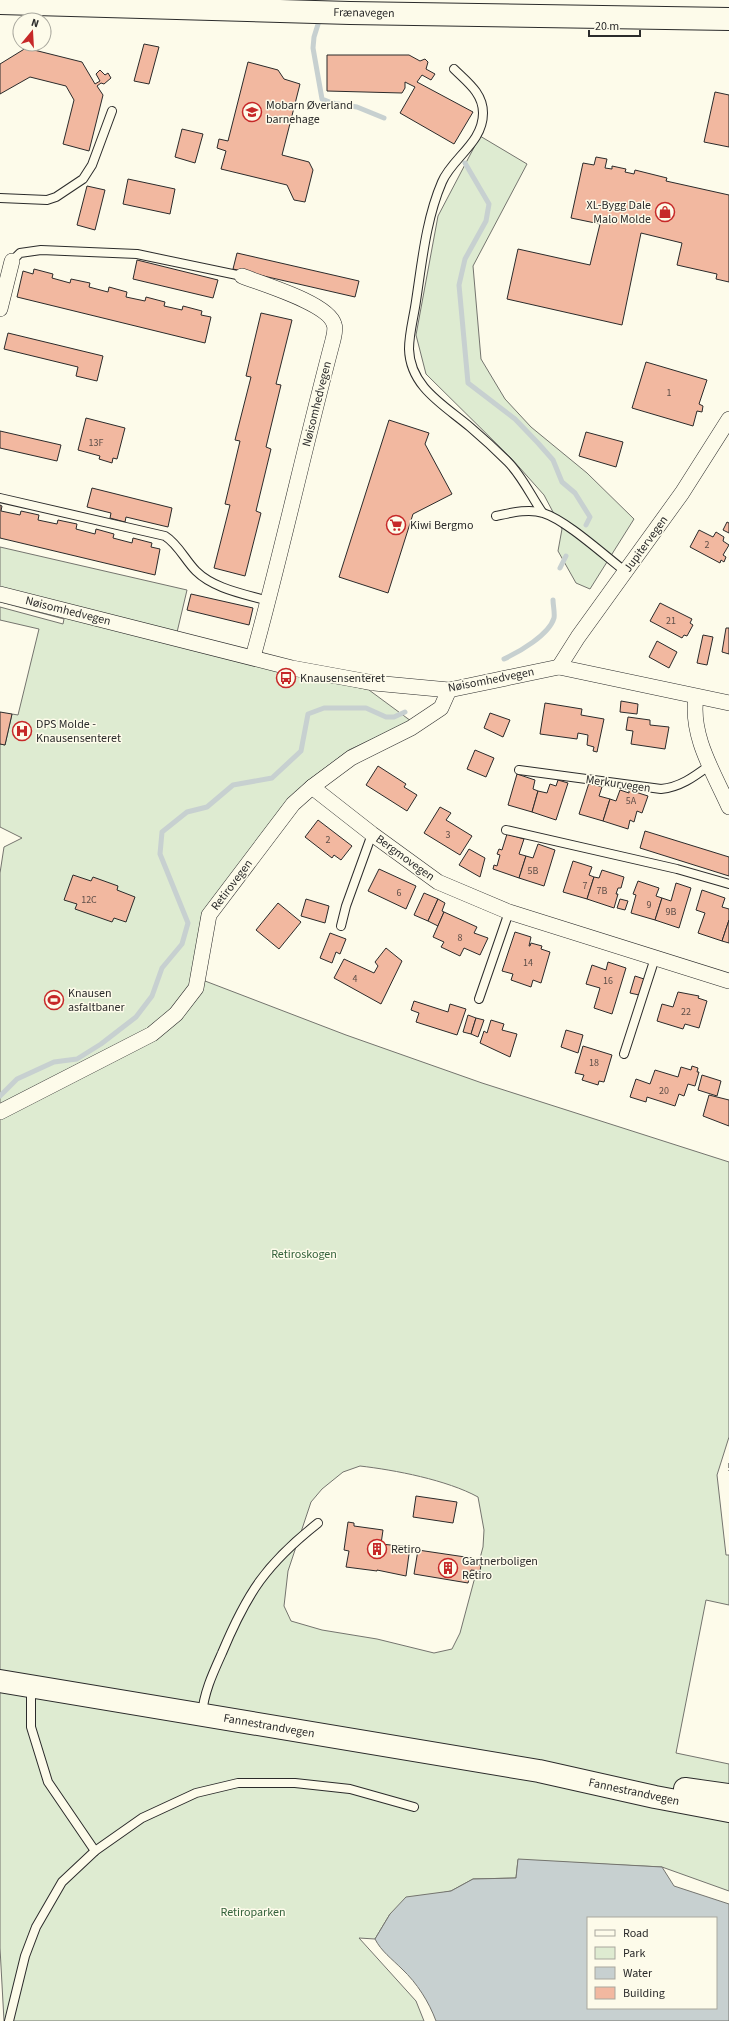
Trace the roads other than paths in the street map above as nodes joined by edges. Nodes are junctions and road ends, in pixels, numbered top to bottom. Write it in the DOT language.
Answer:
graph roads {
  1 [pos="0,3"];
  2 [pos="351,6"];
  3 [pos="729,19"];
  4 [pos="454,69"];
  5 [pos="112,111"];
  6 [pos="0,198"];
  7 [pos="12,261"];
  8 [pos="242,276"];
  9 [pos="0,309"];
  10 [pos="729,419"];
  11 [pos="0,498"];
  12 [pos="542,512"];
  13 [pos="496,516"];
  14 [pos="626,572"];
  15 [pos="0,594"];
  16 [pos="268,601"];
  17 [pos="253,657"];
  18 [pos="560,666"];
  19 [pos="449,690"];
  20 [pos="696,697"];
  21 [pos="729,704"];
  22 [pos="710,765"];
  23 [pos="519,770"];
  24 [pos="312,787"];
  25 [pos="729,807"];
  26 [pos="506,830"];
  27 [pos="372,834"];
  28 [pos="729,884"];
  29 [pos="509,912"];
  30 [pos="341,926"];
  31 [pos="655,958"];
  32 [pos="729,981"];
  33 [pos="479,999"];
  34 [pos="624,1054"];
  35 [pos="0,1112"];
  36 [pos="318,1523"];
  37 [pos="0,1681"];
  38 [pos="31,1687"];
  39 [pos="201,1714"];
  40 [pos="539,1771"];
  41 [pos="729,1796"];
  42 [pos="414,1807"];
  43 [pos="729,1811"];
  44 [pos="94,1851"];
  45 [pos="12,2008"];
  46 [pos="9,2021"];
  47 [pos="15,2021"];
  1 -- 2 [label="main road, Frænavegen"];
  2 -- 3 [label="main road, Frænavegen"];
  4 -- 12 [label="lane"];
  5 -- 6 [label="lane"];
  7 -- 8 [label="lane"];
  7 -- 9 [label="street"];
  8 -- 16 [label="street, Nøisomhedvegen"];
  10 -- 14 [label="street, Jupitervegen"];
  11 -- 16 [label="lane"];
  12 -- 13 [label="lane"];
  12 -- 14 [label="lane"];
  14 -- 18 [label="street, Jupitervegen"];
  15 -- 17 [label="street, Nøisomhedvegen"];
  16 -- 17 [label="street, Nøisomhedvegen"];
  17 -- 19 [label="street, Nøisomhedvegen"];
  18 -- 19 [label="street, Nøisomhedvegen"];
  18 -- 20 [label="street, Nøisomhedvegen"];
  19 -- 24 [label="street, Retirovegen"];
  20 -- 21 [label="street, Nøisomhedvegen"];
  20 -- 22 [label="street"];
  22 -- 23 [label="lane, Merkurvegen"];
  22 -- 25 [label="street"];
  24 -- 27 [label="street, Bergmovegen"];
  24 -- 35 [label="street, Retirovegen"];
  26 -- 28 [label="lane"];
  27 -- 29 [label="street, Bergmovegen"];
  27 -- 30 [label="lane"];
  29 -- 31 [label="street, Bergmovegen"];
  29 -- 33 [label="lane"];
  31 -- 32 [label="street, Bergmovegen"];
  31 -- 34 [label="lane"];
  36 -- 39 [label="lane"];
  37 -- 38 [label="main road, Fannestrandvegen"];
  38 -- 39 [label="main road, Fannestrandvegen"];
  38 -- 44 [label="lane"];
  39 -- 40 [label="main road, Fannestrandvegen"];
  40 -- 41 [label="main road, Fannestrandvegen"];
  40 -- 43 [label="main road, Fannestrandvegen"];
  42 -- 44 [label="lane"];
  44 -- 45 [label="lane"];
  45 -- 46 [label="lane"];
  45 -- 47 [label="lane"];
}
